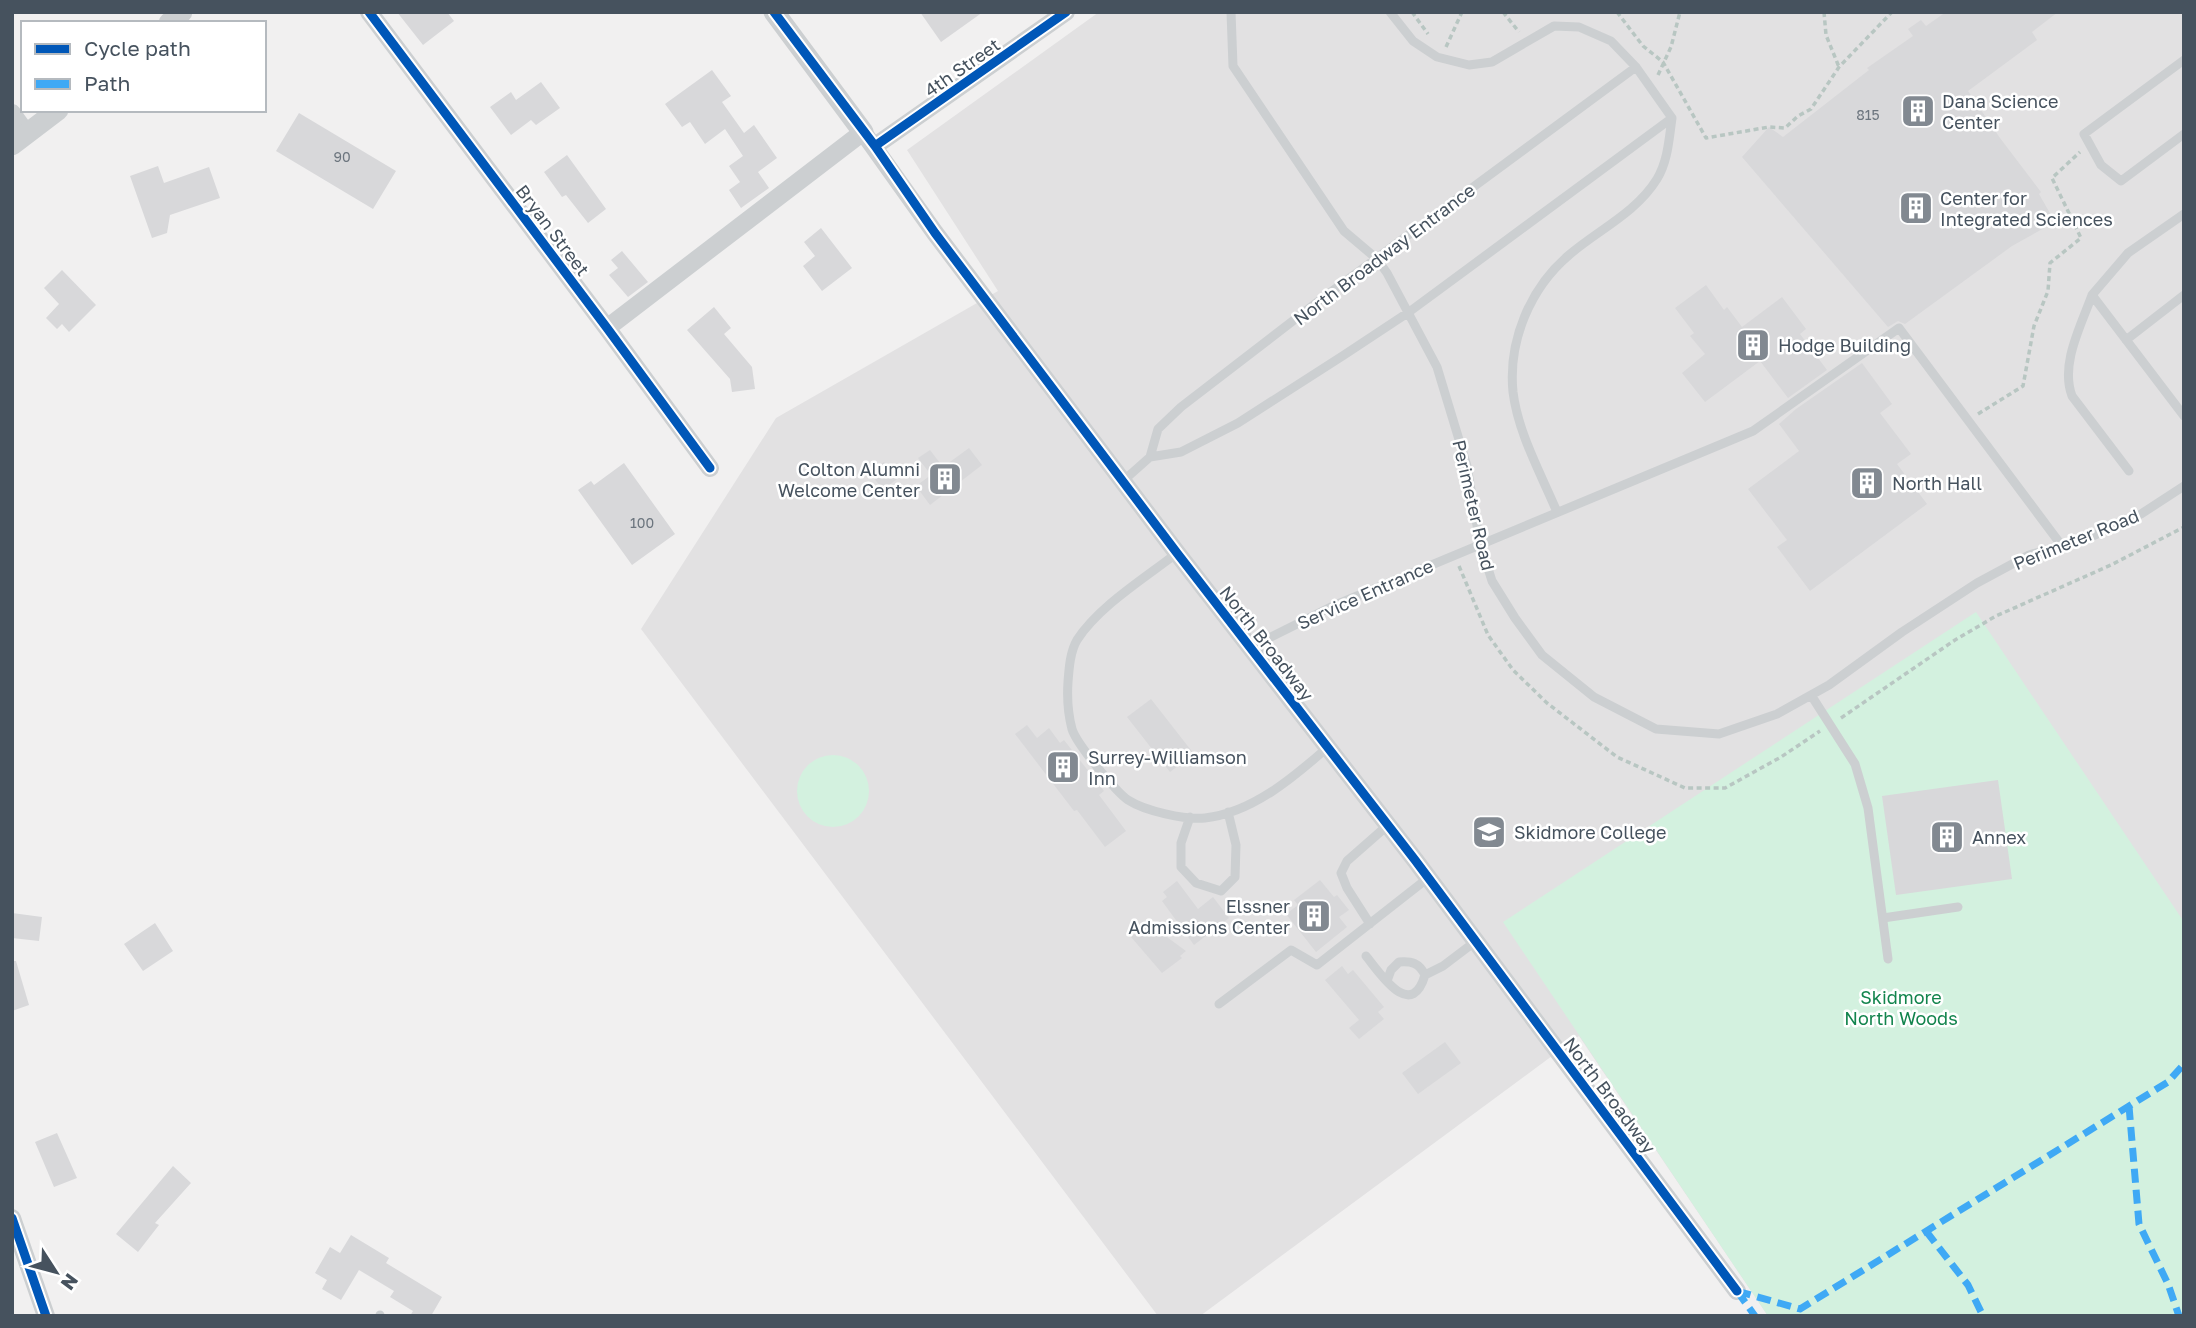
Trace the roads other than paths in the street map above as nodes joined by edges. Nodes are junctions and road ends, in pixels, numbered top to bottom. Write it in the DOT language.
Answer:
graph roads {
  1 [pos="369,12"];
  2 [pos="1066,12"];
  3 [pos="1231,12"];
  4 [pos="1390,12"];
  5 [pos="779,14"];
  6 [pos="2184,60"];
  7 [pos="1636,67"];
  8 [pos="55,112"];
  9 [pos="12,113"];
  10 [pos="1672,118"];
  11 [pos="2184,134"];
  12 [pos="20,139"];
  13 [pos="869,139"];
  14 [pos="2184,214"];
  15 [pos="1377,259"];
  16 [pos="2092,295"];
  17 [pos="2184,295"];
  18 [pos="1409,312"];
  19 [pos="607,328"];
  20 [pos="2126,340"];
  21 [pos="2184,416"];
  22 [pos="1150,457"];
  23 [pos="710,468"];
  24 [pos="2129,471"];
  25 [pos="1123,481"];
  26 [pos="2184,486"];
  27 [pos="1557,512"];
  28 [pos="1480,543"];
  29 [pos="2062,546"];
  30 [pos="1177,553"];
  31 [pos="1251,647"];
  32 [pos="1811,695"];
  33 [pos="1328,747"];
  34 [pos="1228,812"];
  35 [pos="1190,817"];
  36 [pos="1388,825"];
  37 [pos="1428,878"];
  38 [pos="1958,907"];
  39 [pos="1883,918"];
  40 [pos="1370,924"];
  41 [pos="1476,941"];
  42 [pos="1366,956"];
  43 [pos="1888,959"];
  44 [pos="1425,975"];
  45 [pos="1387,981"];
  46 [pos="1219,1004"];
  47 [pos="12,1217"];
  48 [pos="1737,1291"];
  49 [pos="46,1316"];
  1 -- 19 [label="street, Bryan Street"];
  2 -- 13 [label="street, 4th Street"];
  3 -- 15 [label="lane, Perimeter Road"];
  4 -- 7 [label="lane"];
  5 -- 13 [label="street, North Broadway"];
  6 -- 11 [label="lane"];
  7 -- 10 [label="lane"];
  7 -- 15 [label="lane, North Broadway Entrance"];
  8 -- 12 [label="street"];
  9 -- 12 [label="street"];
  10 -- 18 [label="lane"];
  10 -- 27 [label="lane"];
  13 -- 19 [label="street, 4th Street"];
  13 -- 25 [label="street, North Broadway"];
  14 -- 16 [label="lane"];
  15 -- 18 [label="lane, Perimeter Road"];
  15 -- 22 [label="lane, North Broadway Entrance"];
  16 -- 20 [label="lane"];
  16 -- 24 [label="lane"];
  17 -- 20 [label="lane"];
  18 -- 22 [label="lane"];
  18 -- 28 [label="lane, Perimeter Road"];
  19 -- 23 [label="street, Bryan Street"];
  20 -- 21 [label="lane"];
  22 -- 25 [label="lane, North Broadway Entrance"];
  25 -- 30 [label="street, North Broadway"];
  26 -- 29 [label="lane, Perimeter Road"];
  27 -- 28 [label="lane, Service Entrance"];
  27 -- 29 [label="lane, Service Entrance"];
  28 -- 31 [label="lane, Service Entrance"];
  28 -- 32 [label="lane, Perimeter Road"];
  29 -- 32 [label="lane, Perimeter Road"];
  30 -- 31 [label="street, North Broadway"];
  30 -- 35 [label="lane"];
  31 -- 33 [label="street, North Broadway"];
  32 -- 39 [label="lane"];
  33 -- 34 [label="lane"];
  33 -- 36 [label="street, North Broadway"];
  34 -- 35 [label="lane"];
  34 -- 35 [label="lane"];
  36 -- 37 [label="street, North Broadway"];
  36 -- 40 [label="lane"];
  37 -- 40 [label="lane"];
  37 -- 41 [label="street, North Broadway"];
  38 -- 39 [label="lane"];
  39 -- 43 [label="lane"];
  40 -- 46 [label="lane"];
  41 -- 44 [label="lane"];
  41 -- 48 [label="street, North Broadway"];
  42 -- 45 [label="lane"];
  44 -- 45 [label="lane"];
  44 -- 45 [label="lane"];
  47 -- 49 [label="street"];
}
